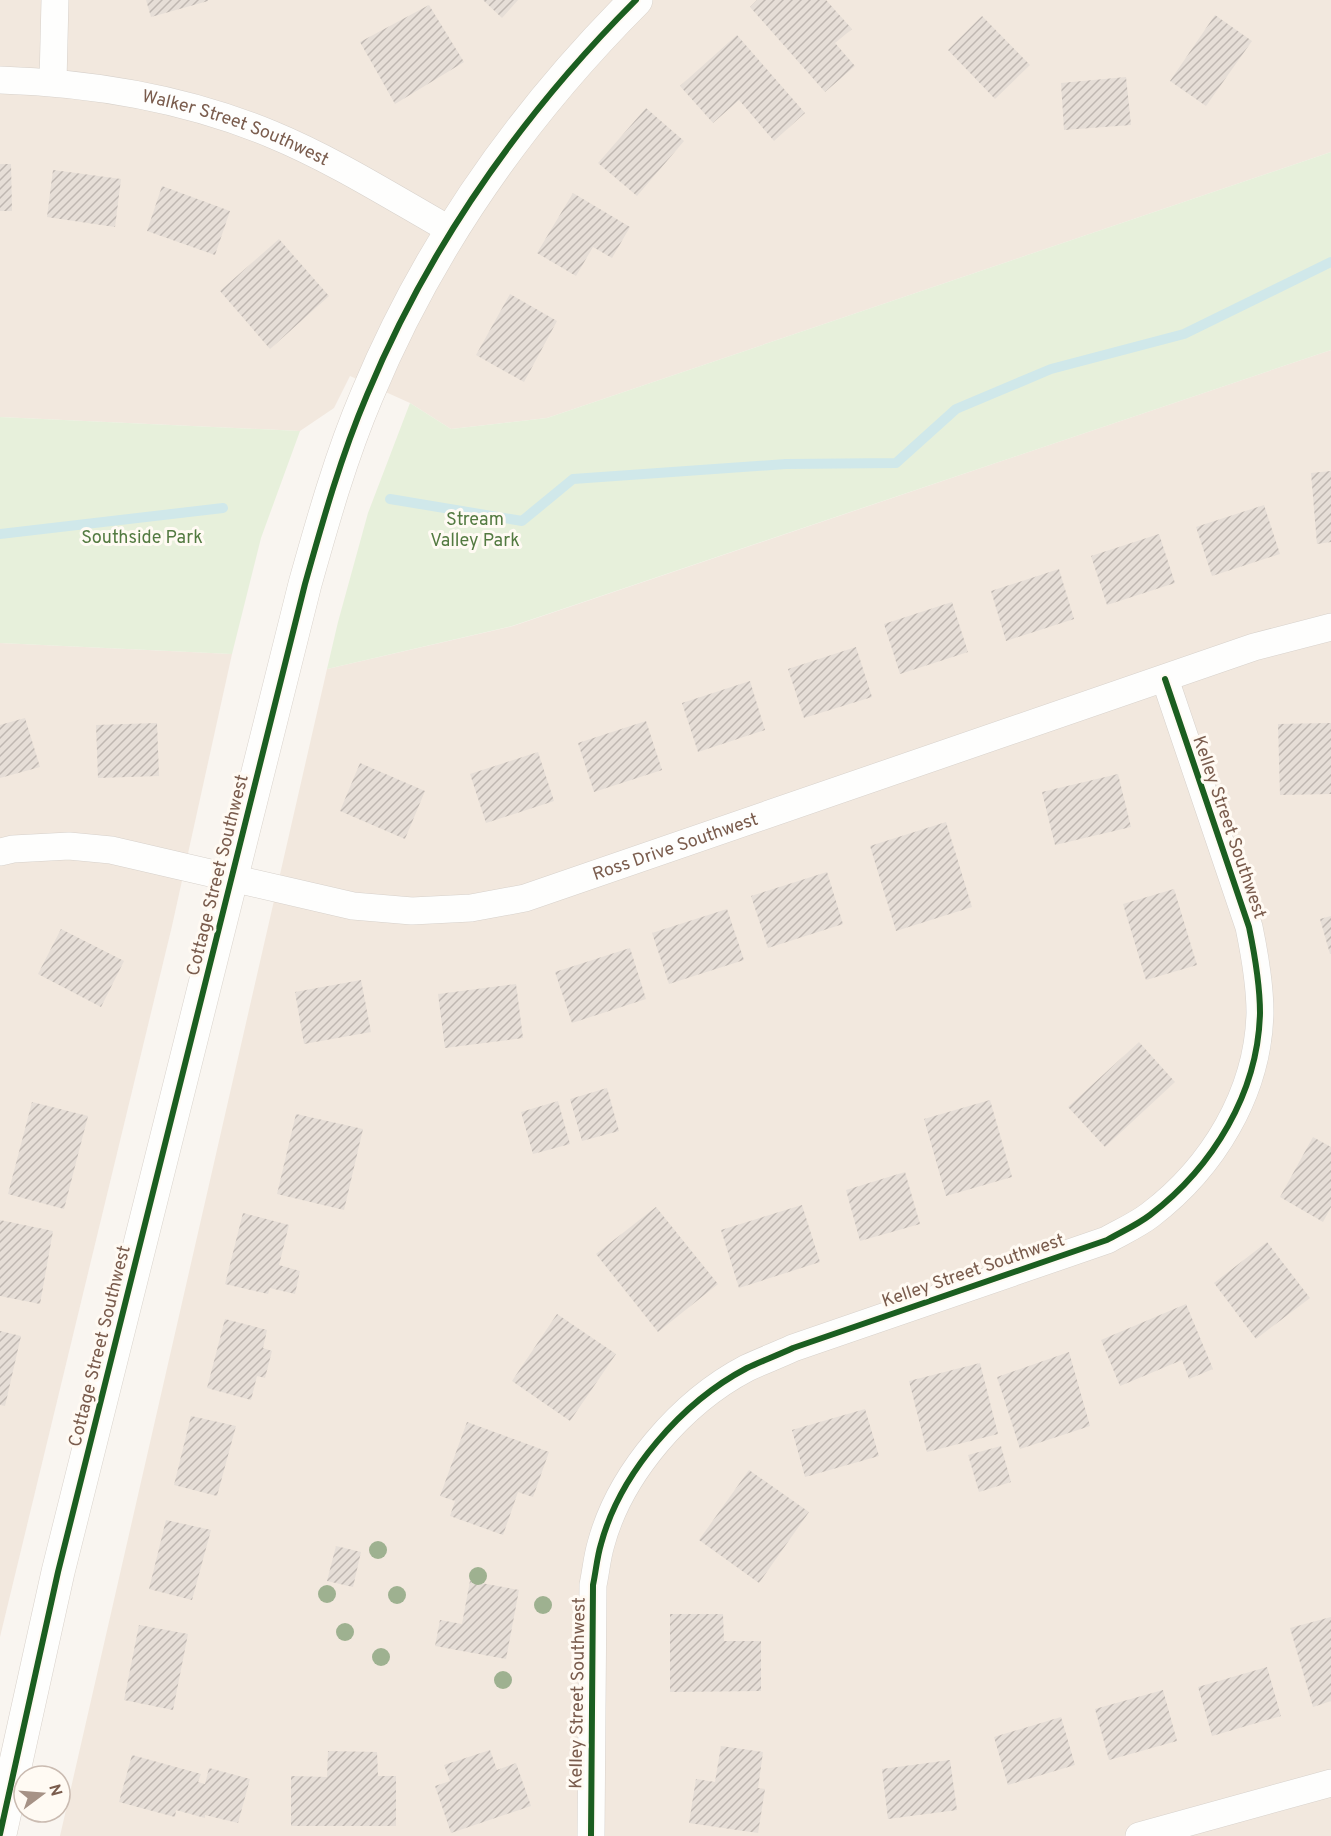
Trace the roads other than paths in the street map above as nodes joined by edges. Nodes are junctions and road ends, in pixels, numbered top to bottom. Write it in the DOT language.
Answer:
graph roads {
  1 [pos="55,0"];
  2 [pos="636,0"];
  3 [pos="0,80"];
  4 [pos="53,82"];
  5 [pos="452,231"];
  6 [pos="1331,627"];
  7 [pos="1165,679"];
  8 [pos="0,852"];
  9 [pos="232,878"];
  10 [pos="1331,1783"];
  11 [pos="0,1834"];
  12 [pos="591,1836"];
  13 [pos="1139,1836"];
  1 -- 4 [label="street"];
  2 -- 5 [label="street, Cottage Street Southwest"];
  3 -- 4 [label="street, Walker Street Southwest"];
  4 -- 5 [label="street, Walker Street Southwest"];
  5 -- 9 [label="street, Cottage Street Southwest"];
  6 -- 7 [label="street, Ross Drive Southwest"];
  7 -- 9 [label="street, Ross Drive Southwest"];
  7 -- 12 [label="street, Kelley Street Southwest"];
  8 -- 9 [label="street, Ross Drive Southwest"];
  9 -- 11 [label="street, Cottage Street Southwest"];
  10 -- 13 [label="street"];
}
